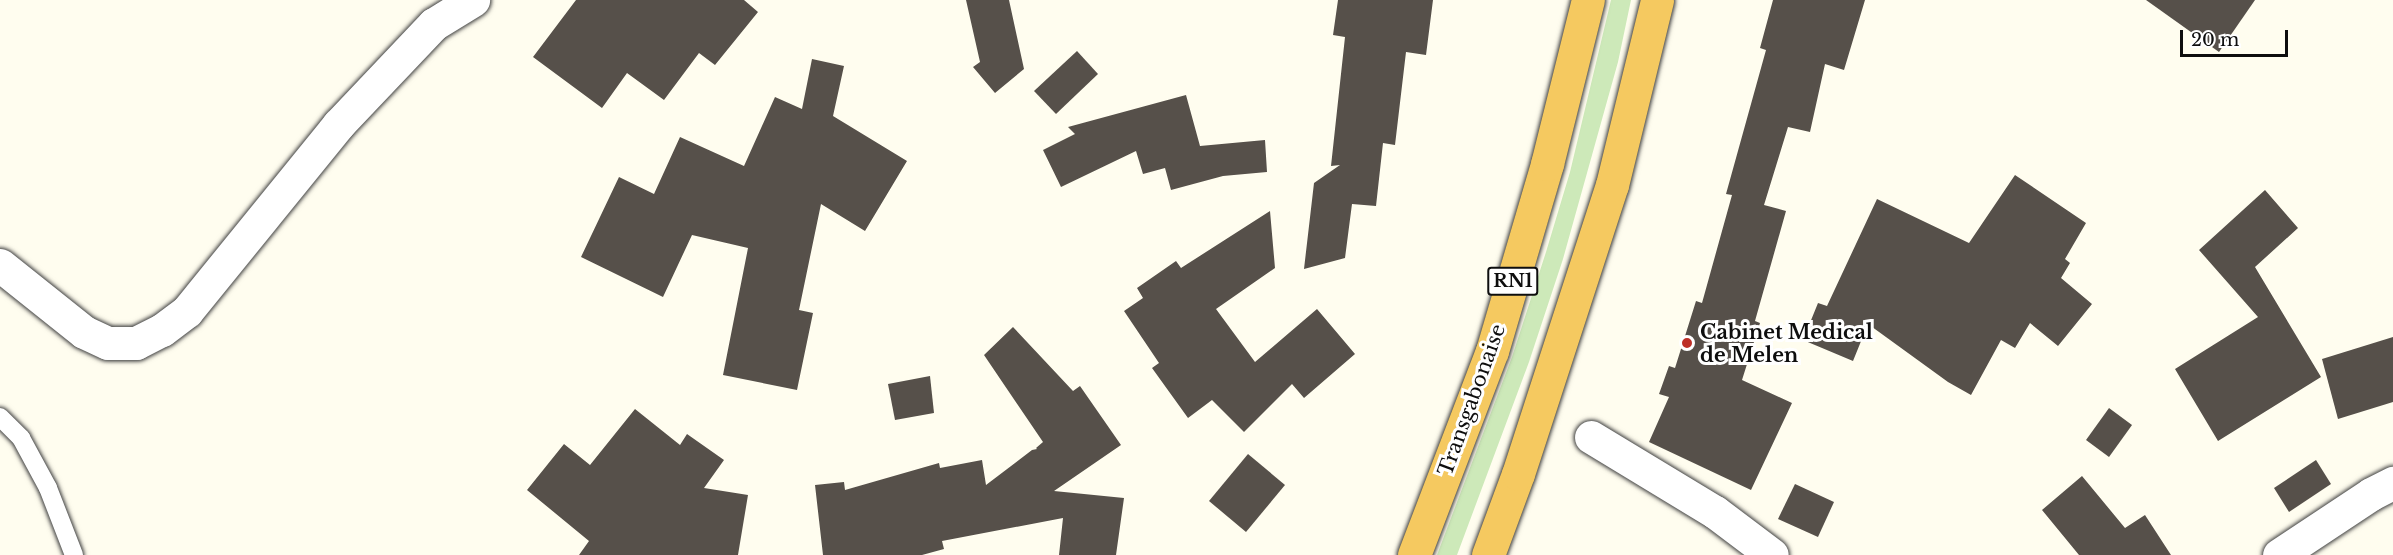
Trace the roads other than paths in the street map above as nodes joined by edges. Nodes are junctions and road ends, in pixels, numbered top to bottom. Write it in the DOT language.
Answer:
graph roads {
  1 [pos="473,0"];
  2 [pos="1588,0"];
  3 [pos="1657,0"];
  4 [pos="0,265"];
  5 [pos="0,417"];
  6 [pos="1591,437"];
  7 [pos="2393,483"];
  8 [pos="74,555"];
  9 [pos="1414,555"];
  10 [pos="1488,555"];
  11 [pos="1772,555"];
  12 [pos="2279,555"];
  1 -- 4 [label="street"];
  2 -- 9 [label="highway, Transgabonaise / RN1"];
  3 -- 10 [label="highway"];
  5 -- 8 [label="lane"];
  6 -- 11 [label="street"];
  7 -- 12 [label="street"];
}
